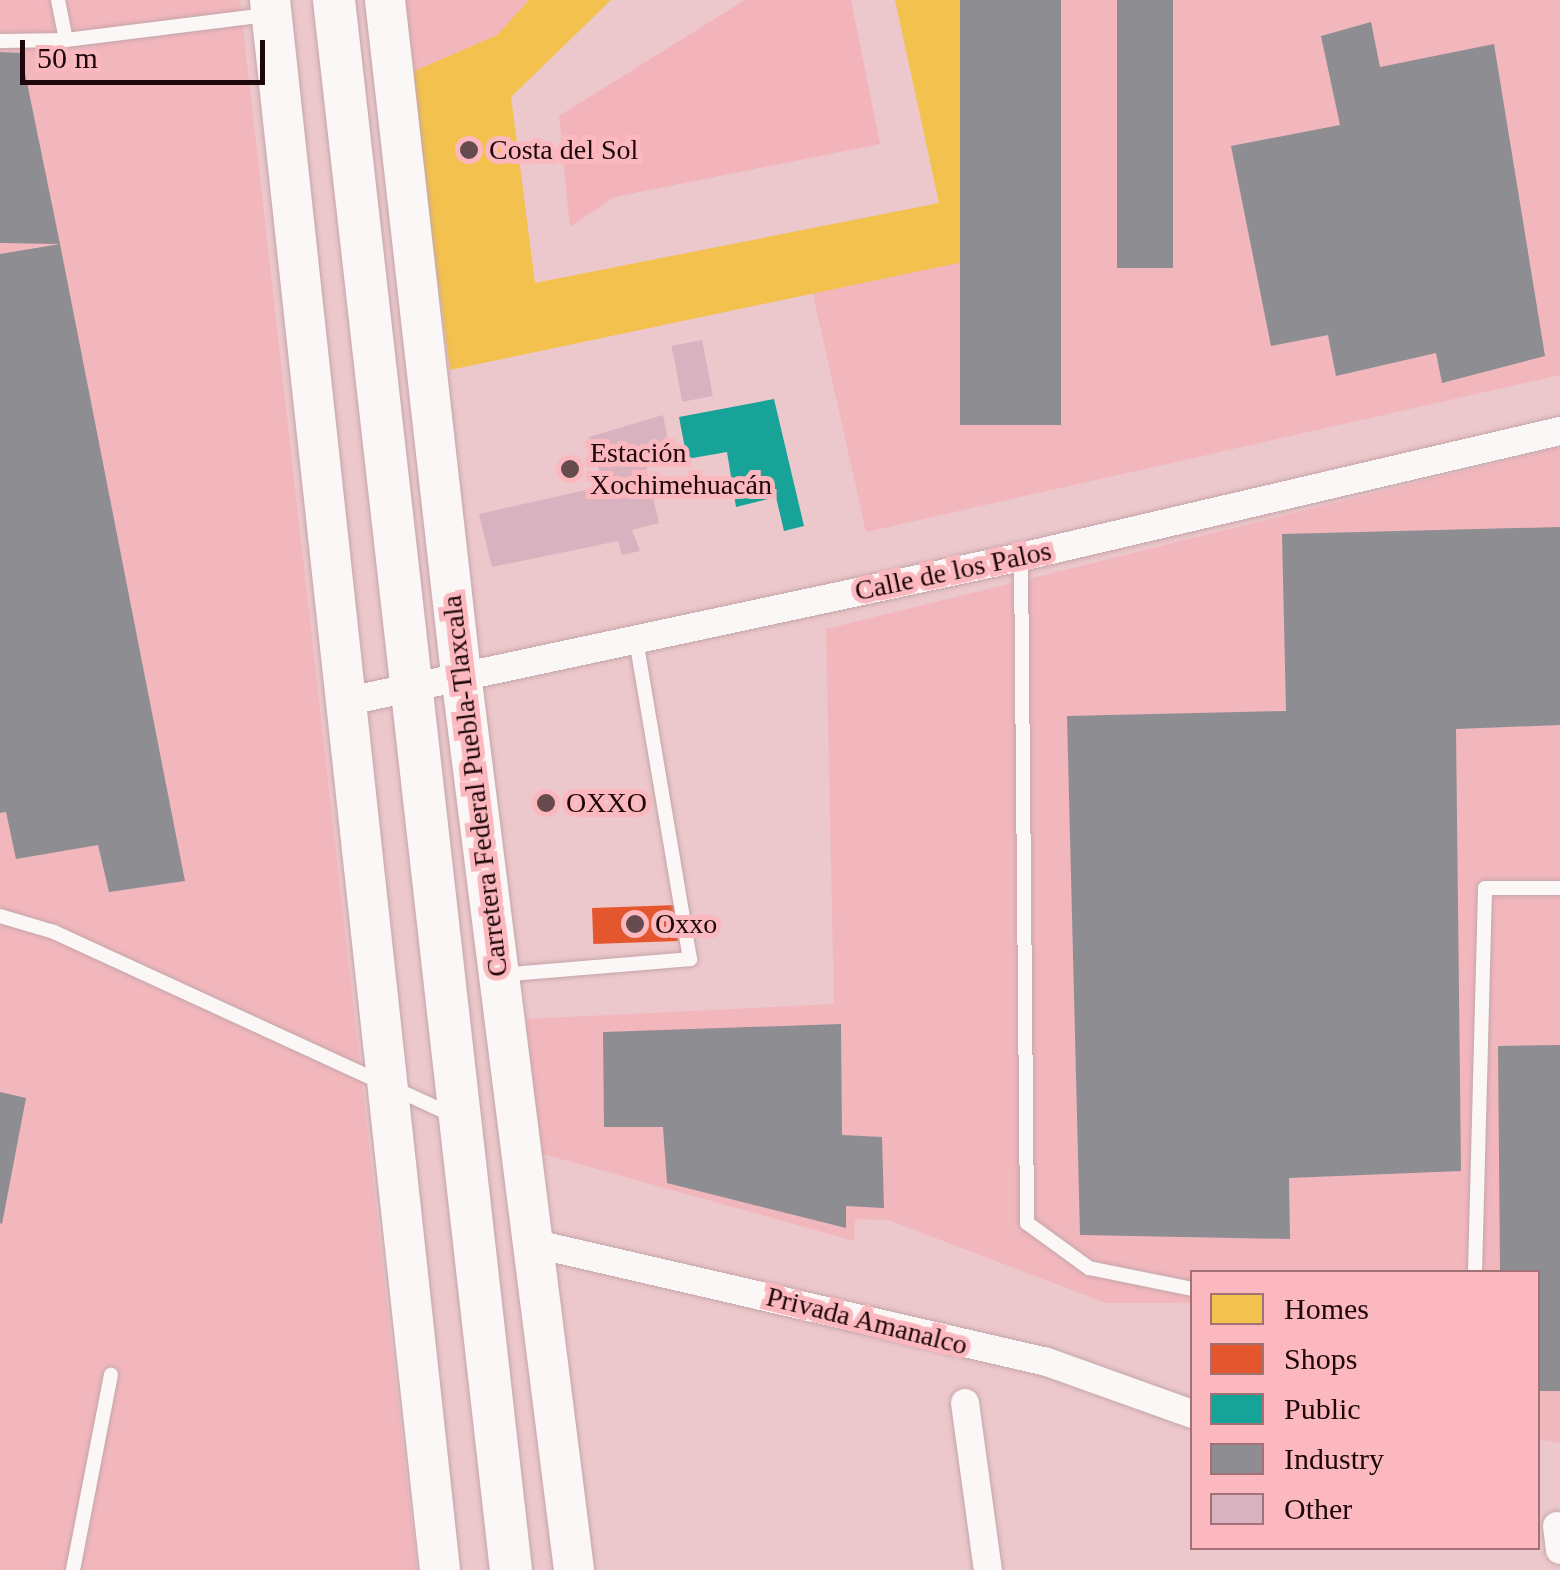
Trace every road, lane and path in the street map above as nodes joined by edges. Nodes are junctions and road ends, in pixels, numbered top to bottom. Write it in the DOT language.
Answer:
graph roads {
  1 [pos="58,0"];
  2 [pos="334,0"];
  3 [pos="385,0"];
  4 [pos="271,7"];
  5 [pos="66,40"];
  6 [pos="0,41"];
  7 [pos="1560,432"];
  8 [pos="1021,557"];
  9 [pos="636,639"];
  10 [pos="461,674"];
  11 [pos="410,684"];
  12 [pos="344,702"];
  13 [pos="1560,888"];
  14 [pos="0,916"];
  15 [pos="498,976"];
  16 [pos="386,1082"];
  17 [pos="457,1117"];
  18 [pos="536,1244"];
  19 [pos="1475,1270"];
  20 [pos="1190,1289"];
  21 [pos="111,1375"];
  22 [pos="965,1403"];
  23 [pos="1190,1413"];
  24 [pos="73,1570"];
  25 [pos="440,1570"];
  26 [pos="511,1570"];
  27 [pos="574,1570"];
  28 [pos="988,1570"];
  1 -- 5 [label="lane"];
  2 -- 11 [label="main road, Carretera Federal Puebla-Tlaxcala"];
  3 -- 10 [label="main road, Carretera Federal Puebla-Tlaxcala"];
  4 -- 5 [label="lane"];
  4 -- 12 [label="main road"];
  5 -- 6 [label="lane"];
  7 -- 8 [label="street, Calle de los Palos"];
  8 -- 9 [label="street, Calle de los Palos"];
  8 -- 20 [label="lane"];
  9 -- 10 [label="street, Calle de los Palos"];
  9 -- 15 [label="lane"];
  10 -- 11 [label="street, Calle de los Palos"];
  10 -- 15 [label="main road, Carretera Federal Puebla-Tlaxcala"];
  11 -- 12 [label="street, Calle de los Palos"];
  11 -- 17 [label="main road, Carretera Federal Puebla-Tlaxcala"];
  12 -- 16 [label="main road"];
  13 -- 19 [label="lane"];
  14 -- 16 [label="lane"];
  15 -- 18 [label="main road, Carretera Federal Puebla-Tlaxcala"];
  16 -- 17 [label="lane"];
  16 -- 25 [label="main road"];
  17 -- 26 [label="main road, Carretera Federal Puebla-Tlaxcala"];
  18 -- 23 [label="street, Privada Amanalco"];
  18 -- 27 [label="main road, Carretera Federal Puebla-Tlaxcala"];
  21 -- 24 [label="lane"];
  22 -- 28 [label="street"];
}
